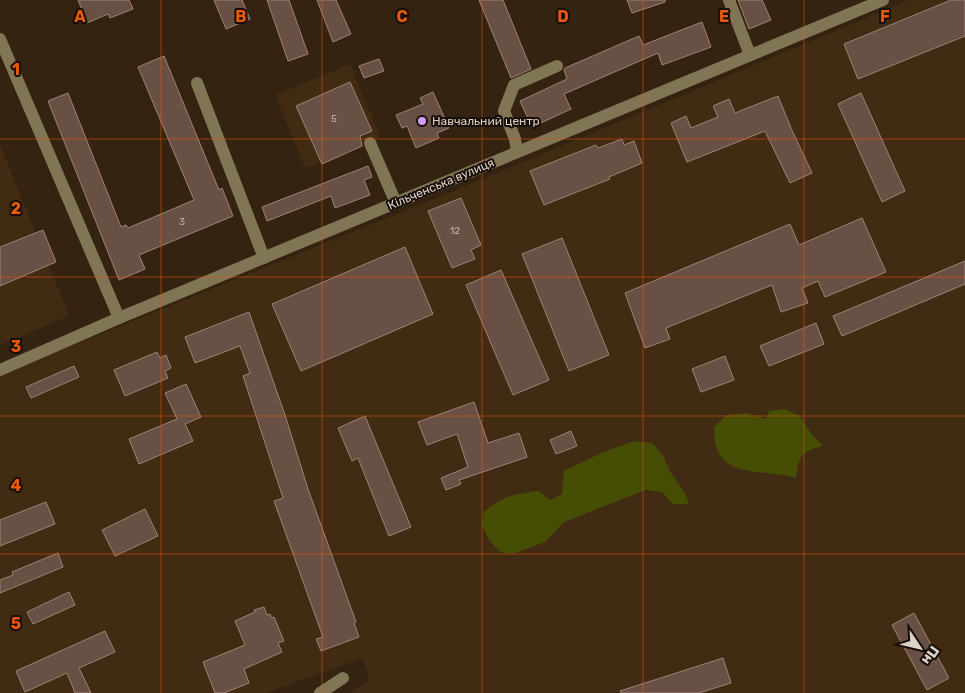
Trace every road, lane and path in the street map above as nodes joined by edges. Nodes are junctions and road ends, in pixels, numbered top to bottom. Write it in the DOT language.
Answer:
graph roads {
  1 [pos="729,0"];
  2 [pos="883,0"];
  3 [pos="0,39"];
  4 [pos="750,55"];
  5 [pos="557,66"];
  6 [pos="196,83"];
  7 [pos="370,143"];
  8 [pos="517,152"];
  9 [pos="396,203"];
  10 [pos="264,258"];
  11 [pos="119,318"];
  12 [pos="0,370"];
  13 [pos="343,678"];
  14 [pos="320,693"];
  1 -- 4 [label="street"];
  2 -- 4 [label="street, Кільченська вулиця"];
  3 -- 11 [label="street"];
  4 -- 8 [label="street, Кільченська вулиця"];
  5 -- 8 [label="street"];
  6 -- 10 [label="street"];
  7 -- 9 [label="street"];
  8 -- 9 [label="street, Кільченська вулиця"];
  9 -- 10 [label="street, Кільченська вулиця"];
  10 -- 11 [label="street, Кільченська вулиця"];
  11 -- 12 [label="street, Кільченська вулиця"];
  13 -- 14 [label="street"];
}
